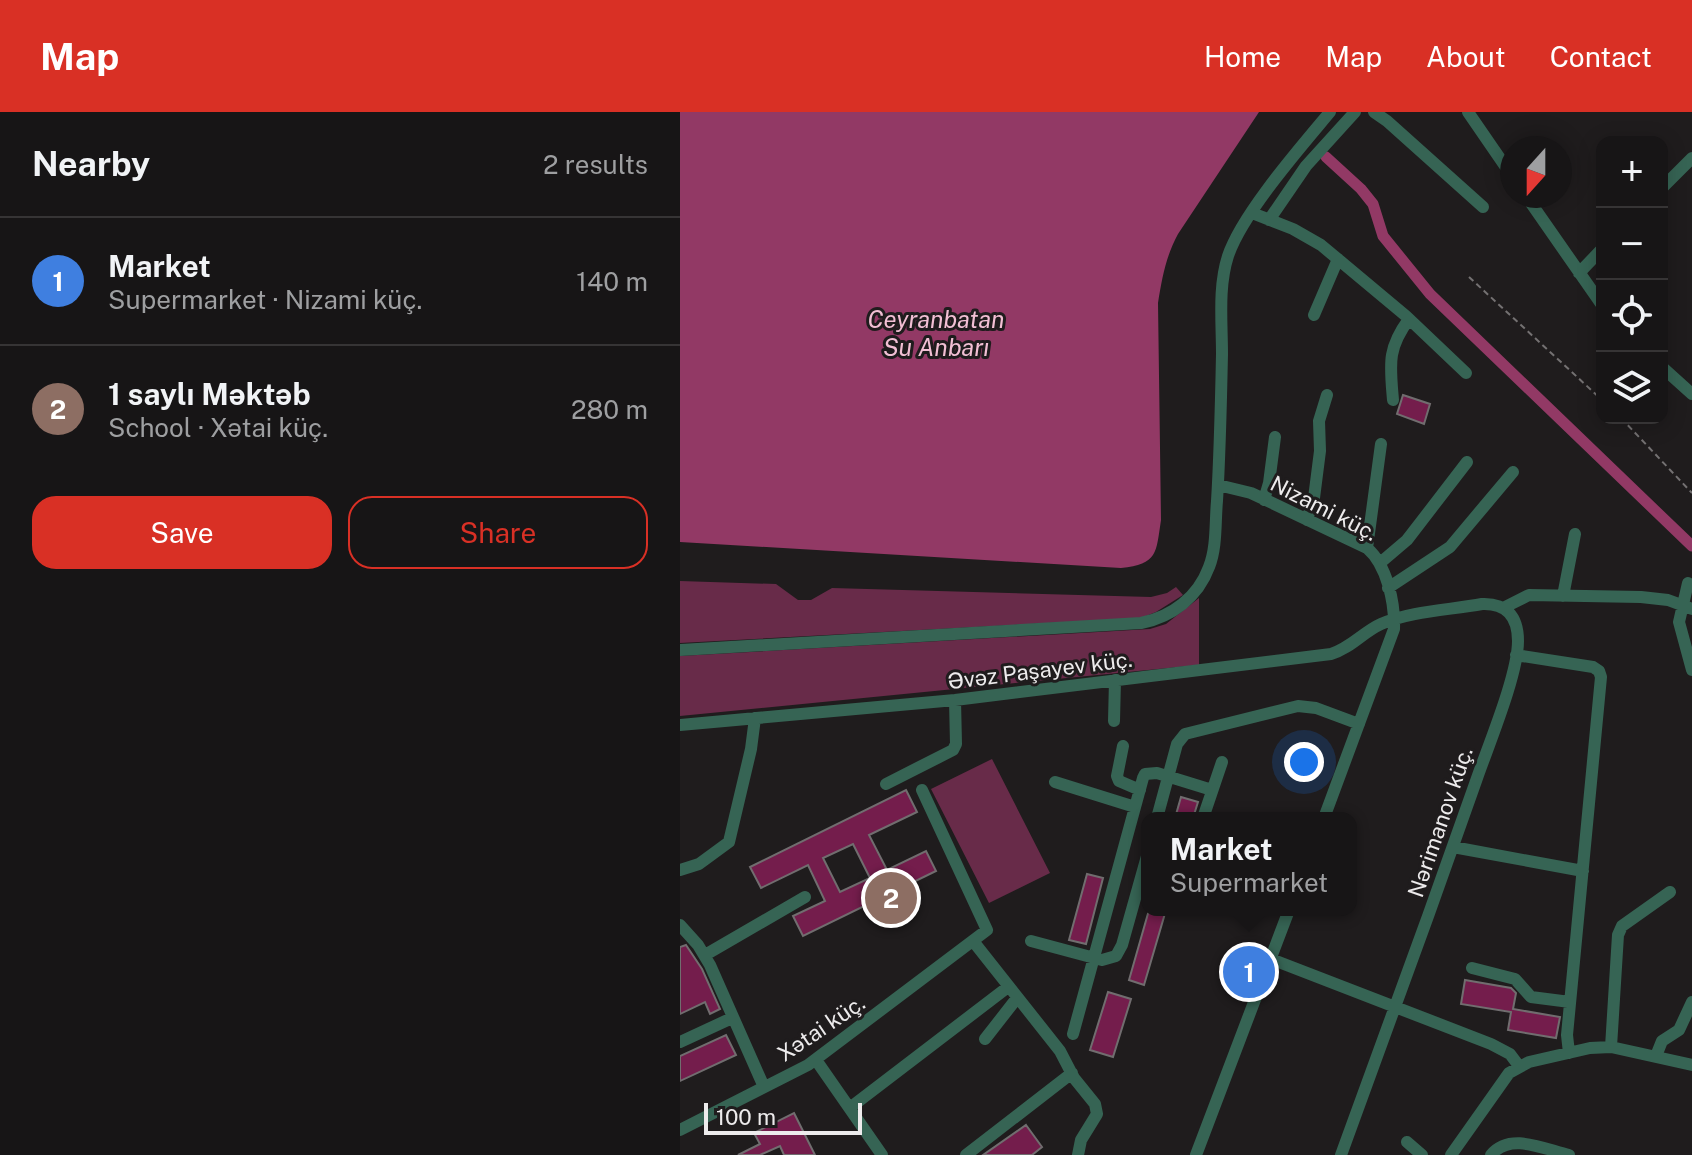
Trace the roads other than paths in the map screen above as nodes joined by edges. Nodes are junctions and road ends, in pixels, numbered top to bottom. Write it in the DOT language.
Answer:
graph roads {
  1 [pos="1330,112"];
  2 [pos="1355,112"];
  3 [pos="1374,112"];
  4 [pos="1468,112"];
  5 [pos="1692,158"];
  6 [pos="1500,159"];
  7 [pos="1668,182"];
  8 [pos="1483,207"];
  9 [pos="1534,208"];
  10 [pos="1252,213"];
  11 [pos="1269,220"];
  12 [pos="1596,255"];
  13 [pos="1338,259"];
  14 [pos="1579,273"];
  15 [pos="1596,297"];
  16 [pos="1314,315"];
  17 [pos="1409,319"];
  18 [pos="1668,372"];
  19 [pos="1466,373"];
  20 [pos="1692,394"];
  21 [pos="1327,395"];
  22 [pos="1393,400"];
  23 [pos="1275,437"];
  24 [pos="1381,444"];
  25 [pos="1467,462"];
  26 [pos="1513,472"];
  27 [pos="1218,485"];
  28 [pos="1264,500"];
  29 [pos="1307,520"];
  30 [pos="1575,534"];
  31 [pos="1367,548"];
  32 [pos="1380,563"];
  33 [pos="1688,583"];
  34 [pos="1388,588"];
  35 [pos="1563,596"];
  36 [pos="1505,607"];
  37 [pos="1687,607"];
  38 [pos="1394,619"];
  39 [pos="680,650"];
  40 [pos="1516,655"];
  41 [pos="1692,670"];
  42 [pos="1115,680"];
  43 [pos="955,700"];
  44 [pos="755,718"];
  45 [pos="1114,721"];
  46 [pos="1359,724"];
  47 [pos="680,725"];
  48 [pos="1123,746"];
  49 [pos="1222,762"];
  50 [pos="1169,776"];
  51 [pos="1055,782"];
  52 [pos="886,784"];
  53 [pos="922,790"];
  54 [pos="1140,790"];
  55 [pos="1212,790"];
  56 [pos="1135,807"];
  57 [pos="1159,812"];
  58 [pos="1205,812"];
  59 [pos="1326,812"];
  60 [pos="1453,847"];
  61 [pos="680,870"];
  62 [pos="1583,871"];
  63 [pos="1141,877"];
  64 [pos="1670,892"];
  65 [pos="805,897"];
  66 [pos="1287,916"];
  67 [pos="680,925"];
  68 [pos="973,941"];
  69 [pos="1031,941"];
  70 [pos="705,955"];
  71 [pos="1092,958"];
  72 [pos="1271,959"];
  73 [pos="1472,968"];
  74 [pos="1013,993"];
  75 [pos="1570,1002"];
  76 [pos="1692,1002"];
  77 [pos="1395,1007"];
  78 [pos="732,1018"];
  79 [pos="1073,1034"];
  80 [pos="985,1039"];
  81 [pos="680,1042"];
  82 [pos="1611,1047"];
  83 [pos="1569,1053"];
  84 [pos="1656,1056"];
  85 [pos="816,1060"];
  86 [pos="1692,1065"];
  87 [pos="1519,1066"];
  88 [pos="1072,1073"];
  89 [pos="764,1087"];
  90 [pos="851,1107"];
  91 [pos="680,1130"];
  92 [pos="1407,1142"];
  93 [pos="882,1155"];
  94 [pos="966,1155"];
  95 [pos="1078,1155"];
  96 [pos="1196,1155"];
  97 [pos="1341,1155"];
  98 [pos="1422,1155"];
  99 [pos="1451,1155"];
  100 [pos="1491,1155"];
  101 [pos="1569,1155"];
  1 -- 10 [label="street"];
  2 -- 11 [label="street"];
  3 -- 8 [label="street"];
  4 -- 6 [label="street"];
  5 -- 7 [label="street"];
  9 -- 14 [label="street"];
  10 -- 11 [label="street"];
  10 -- 27 [label="street"];
  11 -- 13 [label="street"];
  12 -- 14 [label="street"];
  13 -- 16 [label="street"];
  13 -- 17 [label="street"];
  14 -- 15 [label="street"];
  17 -- 19 [label="street"];
  17 -- 22 [label="street"];
  18 -- 20 [label="street"];
  21 -- 29 [label="street"];
  23 -- 28 [label="street"];
  24 -- 31 [label="street"];
  25 -- 32 [label="street"];
  26 -- 34 [label="street"];
  27 -- 28 [label="street, Nizami küç."];
  27 -- 39 [label="street"];
  28 -- 29 [label="street, Nizami küç."];
  29 -- 31 [label="street, Nizami küç."];
  30 -- 35 [label="street"];
  31 -- 32 [label="street, Nizami küç."];
  32 -- 34 [label="street, Nizami küç."];
  33 -- 37 [label="street"];
  34 -- 38 [label="street, Nizami küç."];
  35 -- 36 [label="street"];
  35 -- 37 [label="street"];
  36 -- 38 [label="street"];
  36 -- 40 [label="street, Nərimanov küç."];
  37 -- 41 [label="street"];
  38 -- 42 [label="street, Əvəz Paşayev küç."];
  38 -- 46 [label="street, Nizami küç."];
  40 -- 60 [label="street, Nərimanov küç."];
  40 -- 62 [label="street"];
  42 -- 43 [label="street, Əvəz Paşayev küç."];
  42 -- 45 [label="street"];
  43 -- 44 [label="street, Əvəz Paşayev küç."];
  43 -- 52 [label="street"];
  44 -- 47 [label="street, Əvəz Paşayev küç."];
  44 -- 61 [label="street"];
  46 -- 50 [label="street"];
  46 -- 59 [label="street, Nizami küç."];
  48 -- 54 [label="street"];
  49 -- 55 [label="street"];
  50 -- 54 [label="street"];
  50 -- 55 [label="street"];
  50 -- 57 [label="street"];
  51 -- 56 [label="street"];
  53 -- 68 [label="street"];
  54 -- 56 [label="street"];
  55 -- 58 [label="street"];
  56 -- 71 [label="street"];
  60 -- 62 [label="street"];
  60 -- 77 [label="street, Nərimanov küç."];
  62 -- 75 [label="street"];
  63 -- 71 [label="street"];
  64 -- 82 [label="street"];
  65 -- 70 [label="street"];
  66 -- 72 [label="street"];
  67 -- 70 [label="street"];
  68 -- 74 [label="street"];
  68 -- 85 [label="street, Xətai küç."];
  69 -- 71 [label="street"];
  70 -- 78 [label="street"];
  71 -- 79 [label="street"];
  72 -- 77 [label="street"];
  72 -- 96 [label="street"];
  73 -- 75 [label="street"];
  74 -- 80 [label="street"];
  74 -- 88 [label="street"];
  74 -- 90 [label="street"];
  75 -- 83 [label="street"];
  76 -- 84 [label="street"];
  77 -- 87 [label="street"];
  77 -- 97 [label="street, Nərimanov küç."];
  78 -- 81 [label="street"];
  78 -- 89 [label="street"];
  82 -- 83 [label="street"];
  82 -- 84 [label="street"];
  83 -- 87 [label="street"];
  84 -- 86 [label="street"];
  85 -- 89 [label="street, Xətai küç."];
  85 -- 90 [label="street"];
  87 -- 99 [label="street"];
  88 -- 94 [label="street"];
  88 -- 95 [label="street"];
  89 -- 91 [label="street, Xətai küç."];
  90 -- 93 [label="street"];
  92 -- 98 [label="street"];
  100 -- 101 [label="street"];
}
